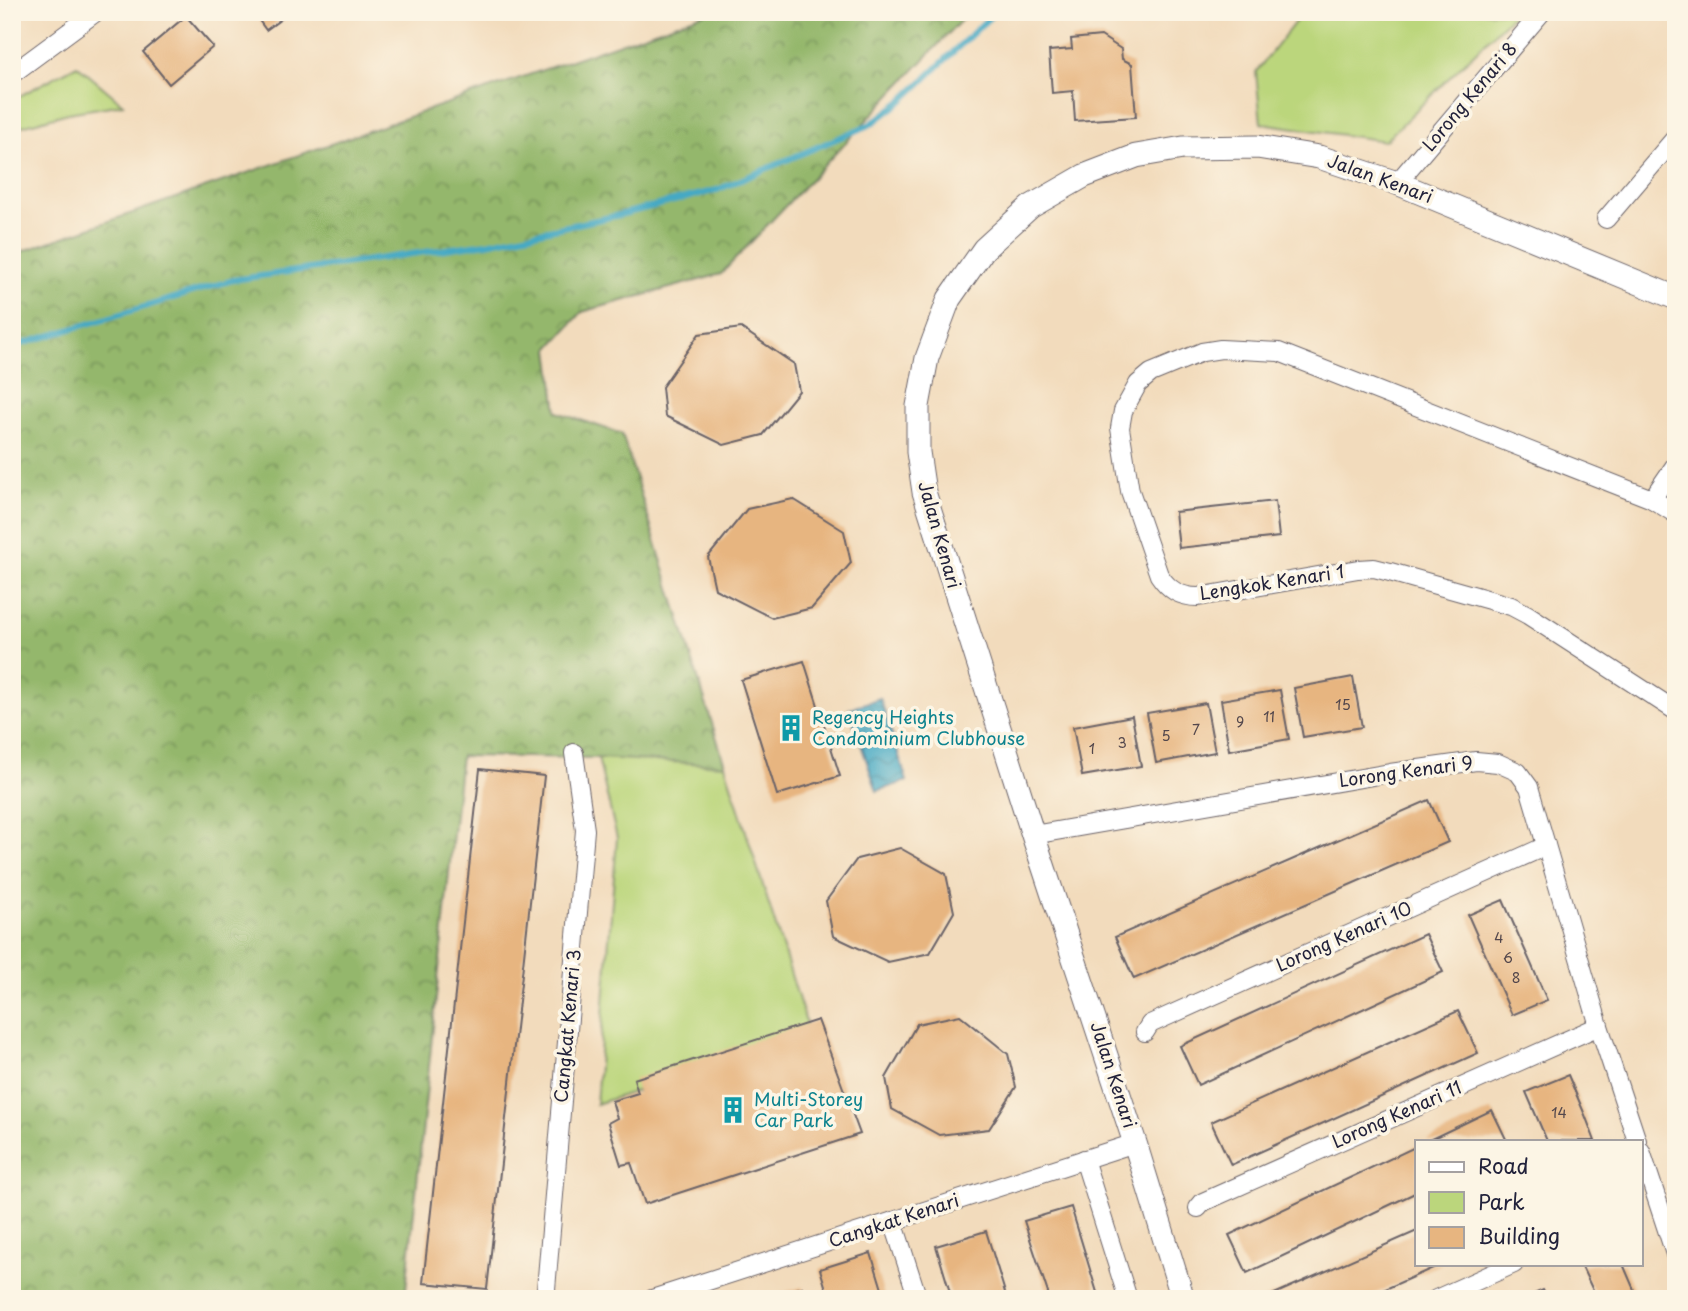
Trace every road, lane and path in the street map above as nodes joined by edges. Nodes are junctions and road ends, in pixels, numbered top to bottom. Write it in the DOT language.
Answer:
graph roads {
  1 [pos="96,12"];
  2 [pos="1542,12"];
  3 [pos="12,74"];
  4 [pos="1676,137"];
  5 [pos="1397,183"];
  6 [pos="1606,219"];
  7 [pos="1676,298"];
  8 [pos="1676,464"];
  9 [pos="1653,499"];
  10 [pos="1676,514"];
  11 [pos="1676,711"];
  12 [pos="574,753"];
  13 [pos="1033,835"];
  14 [pos="1546,846"];
  15 [pos="1599,1026"];
  16 [pos="1145,1032"];
  17 [pos="1637,1140"];
  18 [pos="1135,1143"];
  19 [pos="1642,1158"];
  20 [pos="1084,1159"];
  21 [pos="1649,1203"];
  22 [pos="1198,1208"];
  23 [pos="893,1221"];
  24 [pos="1676,1257"];
  25 [pos="1510,1266"];
  26 [pos="701,1291"];
  27 [pos="548,1299"];
  28 [pos="652,1299"];
  29 [pos="919,1299"];
  30 [pos="1128,1299"];
  31 [pos="1183,1299"];
  32 [pos="1436,1299"];
  1 -- 3 [label="street"];
  2 -- 5 [label="street, Lorong Kenari 8"];
  4 -- 6 [label="street"];
  5 -- 7 [label="street, Jalan Kenari"];
  5 -- 13 [label="street, Jalan Kenari"];
  8 -- 9 [label="street"];
  9 -- 10 [label="street, Lengkok Kenari 1"];
  9 -- 11 [label="street, Lengkok Kenari 1"];
  12 -- 27 [label="street, Cangkat Kenari 3"];
  13 -- 14 [label="street, Lorong Kenari 9"];
  13 -- 18 [label="street, Jalan Kenari"];
  14 -- 15 [label="street, Lorong Kenari 9"];
  14 -- 16 [label="street, Lorong Kenari 10"];
  15 -- 17 [label="street, Lorong Kenari 9"];
  15 -- 22 [label="street, Lorong Kenari 11"];
  18 -- 20 [label="street, Cangkat Kenari"];
  18 -- 31 [label="street, Jalan Kenari"];
  19 -- 21 [label="street"];
  20 -- 23 [label="street, Cangkat Kenari"];
  20 -- 30 [label="street"];
  21 -- 24 [label="street"];
  23 -- 26 [label="street, Cangkat Kenari"];
  23 -- 29 [label="street"];
  25 -- 32 [label="street"];
  26 -- 28 [label="street, Cangkat Kenari"];
}
